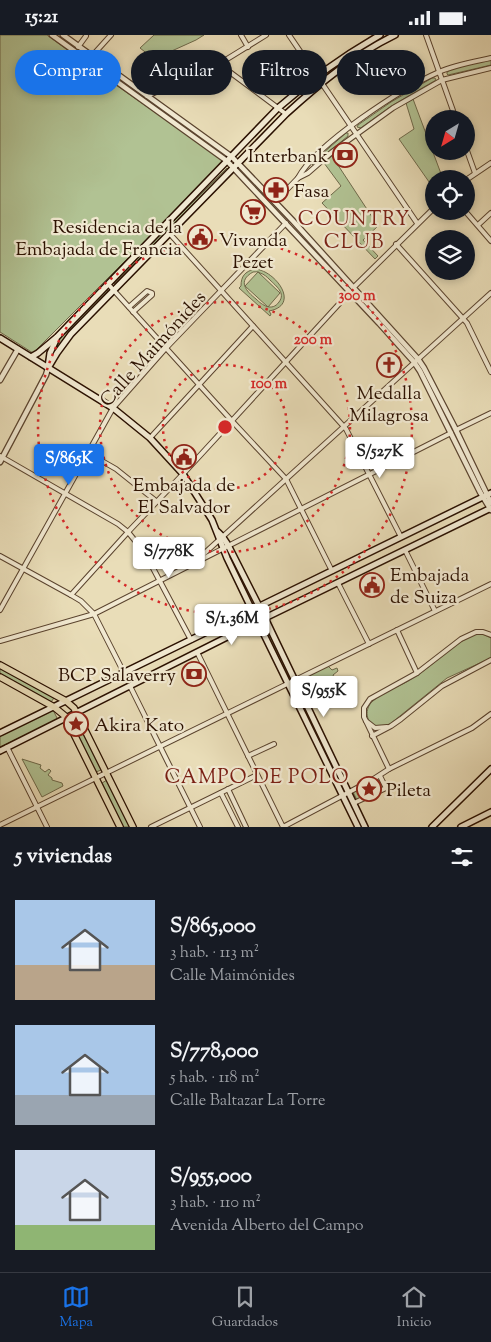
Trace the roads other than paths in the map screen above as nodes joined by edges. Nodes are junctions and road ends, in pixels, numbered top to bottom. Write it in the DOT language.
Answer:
graph roads {
  1 [pos="52,35"];
  2 [pos="62,35"];
  3 [pos="111,35"];
  4 [pos="241,35"];
  5 [pos="266,35"];
  6 [pos="290,35"];
  7 [pos="380,35"];
  8 [pos="395,35"];
  9 [pos="426,35"];
  10 [pos="86,36"];
  11 [pos="78,47"];
  12 [pos="248,47"];
  13 [pos="83,50"];
  14 [pos="97,50"];
  15 [pos="300,50"];
  16 [pos="232,56"];
  17 [pos="491,58"];
  18 [pos="491,68"];
  19 [pos="327,69"];
  20 [pos="440,72"];
  21 [pos="232,74"];
  22 [pos="121,77"];
  23 [pos="327,79"];
  24 [pos="442,80"];
  25 [pos="327,90"];
  26 [pos="293,95"];
  27 [pos="308,95"];
  28 [pos="147,96"];
  29 [pos="278,108"];
  30 [pos="453,110"];
  31 [pos="286,114"];
  32 [pos="351,126"];
  33 [pos="356,134"];
  34 [pos="232,157"];
  35 [pos="227,161"];
  36 [pos="310,162"];
  37 [pos="238,163"];
  38 [pos="491,163"];
  39 [pos="314,167"];
  40 [pos="233,168"];
  41 [pos="475,173"];
  42 [pos="298,178"];
  43 [pos="275,202"];
  44 [pos="491,213"];
  45 [pos="425,216"];
  46 [pos="473,220"];
  47 [pos="286,223"];
  48 [pos="417,223"];
  49 [pos="478,225"];
  50 [pos="170,234"];
  51 [pos="491,241"];
  52 [pos="396,244"];
  53 [pos="108,284"];
  54 [pos="354,287"];
  55 [pos="114,290"];
  56 [pos="221,291"];
  57 [pos="350,292"];
  58 [pos="491,293"];
  59 [pos="129,307"];
  60 [pos="134,312"];
  61 [pos="463,319"];
  62 [pos="253,326"];
  63 [pos="57,337"];
  64 [pos="0,338"];
  65 [pos="53,345"];
  66 [pos="62,347"];
  67 [pos="166,348"];
  68 [pos="18,349"];
  69 [pos="31,357"];
  70 [pos="416,360"];
  71 [pos="286,362"];
  72 [pos="48,368"];
  73 [pos="491,372"];
  74 [pos="0,380"];
  75 [pos="199,384"];
  76 [pos="113,408"];
  77 [pos="491,413"];
  78 [pos="232,421"];
  79 [pos="344,426"];
  80 [pos="456,430"];
  81 [pos="450,433"];
  82 [pos="150,438"];
  83 [pos="88,453"];
  84 [pos="1,458"];
  85 [pos="183,474"];
  86 [pos="369,475"];
  87 [pos="286,479"];
  88 [pos="64,494"];
  89 [pos="487,495"];
  90 [pos="156,501"];
  91 [pos="491,507"];
  92 [pos="301,509"];
  93 [pos="128,532"];
  94 [pos="220,536"];
  95 [pos="401,537"];
  96 [pos="225,547"];
  97 [pos="405,550"];
  98 [pos="0,556"];
  99 [pos="193,563"];
  100 [pos="23,569"];
  101 [pos="332,571"];
  102 [pos="159,580"];
  103 [pos="338,583"];
  104 [pos="491,583"];
  105 [pos="71,595"];
  106 [pos="259,606"];
  107 [pos="0,608"];
  108 [pos="252,610"];
  109 [pos="435,611"];
  110 [pos="94,614"];
  111 [pos="265,618"];
  112 [pos="258,622"];
  113 [pos="397,630"];
  114 [pos="491,635"];
  115 [pos="191,640"];
  116 [pos="0,641"];
  117 [pos="369,644"];
  118 [pos="197,653"];
  119 [pos="491,660"];
  120 [pos="0,665"];
  121 [pos="124,673"];
  122 [pos="416,673"];
  123 [pos="0,677"];
  124 [pos="295,680"];
  125 [pos="288,683"];
  126 [pos="130,686"];
  127 [pos="66,701"];
  128 [pos="54,707"];
  129 [pos="76,713"];
  130 [pos="227,713"];
  131 [pos="491,714"];
  132 [pos="364,716"];
  133 [pos="66,718"];
  134 [pos="392,726"];
  135 [pos="0,733"];
  136 [pos="372,736"];
  137 [pos="274,744"];
  138 [pos="160,746"];
  139 [pos="7,747"];
  140 [pos="0,751"];
  141 [pos="248,756"];
  142 [pos="389,769"];
  143 [pos="491,769"];
  144 [pos="107,773"];
  145 [pos="257,775"];
  146 [pos="380,776"];
  147 [pos="96,778"];
  148 [pos="228,789"];
  149 [pos="348,792"];
  150 [pos="221,793"];
  151 [pos="342,795"];
  152 [pos="354,803"];
  153 [pos="38,807"];
  154 [pos="190,807"];
  155 [pos="490,814"];
  156 [pos="0,825"];
  157 [pos="434,826"];
  158 [pos="48,827"];
  159 [pos="120,827"];
  160 [pos="133,827"];
  161 [pos="151,827"];
  162 [pos="200,827"];
  163 [pos="238,827"];
  164 [pos="246,827"];
  165 [pos="283,827"];
  166 [pos="358,827"];
  167 [pos="365,827"];
  168 [pos="461,827"];
  1 -- 35 [label="street"];
  2 -- 11 [label="street"];
  3 -- 14 [label="street"];
  4 -- 12 [label="street"];
  5 -- 12 [label="street"];
  6 -- 15 [label="street"];
  7 -- 19 [label="main road"];
  8 -- 23 [label="main road"];
  9 -- 20 [label="street"];
  10 -- 11 [label="street"];
  11 -- 13 [label="street"];
  12 -- 16 [label="street"];
  17 -- 20 [label="street"];
  18 -- 24 [label="street"];
  20 -- 24 [label="street"];
  20 -- 32 [label="street"];
  21 -- 29 [label="street"];
  22 -- 28 [label="street"];
  24 -- 30 [label="street"];
  24 -- 33 [label="street"];
  25 -- 32 [label="street"];
  26 -- 29 [label="main road"];
  27 -- 31 [label="main road"];
  28 -- 34 [label="street"];
  29 -- 31 [label="street"];
  29 -- 34 [label="main road"];
  31 -- 37 [label="main road"];
  32 -- 33 [label="street"];
  32 -- 36 [label="street"];
  33 -- 39 [label="street"];
  33 -- 48 [label="street"];
  34 -- 35 [label="main road"];
  34 -- 37 [label="street"];
  35 -- 40 [label="street"];
  35 -- 53 [label="main road"];
  36 -- 39 [label="street"];
  36 -- 42 [label="street"];
  37 -- 40 [label="main road"];
  37 -- 43 [label="street"];
  38 -- 41 [label="street"];
  39 -- 42 [label="street"];
  40 -- 47 [label="street"];
  40 -- 50 [label="main road"];
  42 -- 43 [label="street"];
  43 -- 54 [label="street"];
  44 -- 49 [label="street"];
  45 -- 48 [label="street"];
  46 -- 49 [label="street"];
  47 -- 56 [label="street, Calle Maimónides"];
  47 -- 57 [label="street"];
  48 -- 52 [label="street"];
  49 -- 51 [label="street"];
  50 -- 55 [label="main road"];
  50 -- 56 [label="street"];
  52 -- 54 [label="street"];
  52 -- 61 [label="street"];
  53 -- 55 [label="street"];
  53 -- 63 [label="main road"];
  54 -- 70 [label="street"];
  55 -- 59 [label="street"];
  55 -- 66 [label="main road"];
  56 -- 62 [label="street"];
  56 -- 67 [label="street, Calle Maimónides"];
  57 -- 70 [label="street"];
  57 -- 71 [label="street"];
  58 -- 61 [label="street"];
  59 -- 60 [label="street"];
  59 -- 60 [label="street"];
  60 -- 67 [label="street"];
  61 -- 70 [label="street"];
  61 -- 73 [label="street"];
  62 -- 71 [label="street"];
  62 -- 75 [label="street"];
  63 -- 65 [label="main road"];
  63 -- 69 [label="main road"];
  64 -- 68 [label="main road"];
  65 -- 66 [label="main road"];
  65 -- 72 [label="main road"];
  66 -- 72 [label="main road"];
  67 -- 75 [label="street"];
  67 -- 76 [label="street, Calle Maimónides"];
  68 -- 69 [label="main road"];
  68 -- 74 [label="street"];
  69 -- 72 [label="main road"];
  70 -- 79 [label="street"];
  70 -- 80 [label="street"];
  70 -- 81 [label="street"];
  71 -- 78 [label="street"];
  71 -- 79 [label="street"];
  72 -- 76 [label="main road"];
  72 -- 84 [label="street"];
  75 -- 78 [label="street"];
  75 -- 82 [label="street"];
  76 -- 82 [label="main road"];
  76 -- 83 [label="street, Calle Maimónides"];
  77 -- 80 [label="street"];
  78 -- 85 [label="street"];
  78 -- 87 [label="street"];
  79 -- 86 [label="street"];
  79 -- 87 [label="street"];
  80 -- 89 [label="street"];
  81 -- 86 [label="street"];
  81 -- 89 [label="street"];
  82 -- 85 [label="main road"];
  83 -- 88 [label="street, Calle Maimónides"];
  83 -- 90 [label="street"];
  84 -- 88 [label="street"];
  85 -- 90 [label="street"];
  85 -- 94 [label="main road"];
  86 -- 92 [label="street"];
  86 -- 95 [label="street"];
  87 -- 92 [label="street"];
  87 -- 94 [label="street"];
  88 -- 93 [label="street"];
  88 -- 100 [label="street, Calle Maimónides"];
  89 -- 91 [label="street"];
  89 -- 95 [label="main road"];
  90 -- 93 [label="street"];
  91 -- 97 [label="main road"];
  92 -- 96 [label="street"];
  92 -- 101 [label="street"];
  93 -- 102 [label="street"];
  93 -- 105 [label="street"];
  94 -- 96 [label="main road"];
  94 -- 99 [label="street"];
  95 -- 101 [label="main road"];
  96 -- 99 [label="street"];
  96 -- 106 [label="main road"];
  96 -- 108 [label="main road"];
  97 -- 103 [label="main road"];
  97 -- 109 [label="street"];
  98 -- 100 [label="street"];
  99 -- 102 [label="street"];
  100 -- 105 [label="street"];
  100 -- 107 [label="street, Calle Maimónides"];
  101 -- 106 [label="main road"];
  102 -- 110 [label="street"];
  102 -- 115 [label="street"];
  103 -- 111 [label="main road"];
  103 -- 117 [label="street"];
  104 -- 109 [label="street"];
  105 -- 110 [label="street"];
  106 -- 108 [label="main road"];
  106 -- 111 [label="main road"];
  108 -- 112 [label="main road"];
  108 -- 115 [label="main road"];
  109 -- 113 [label="street"];
  110 -- 116 [label="street"];
  110 -- 121 [label="street"];
  111 -- 112 [label="main road"];
  111 -- 124 [label="main road"];
  112 -- 118 [label="main road"];
  112 -- 125 [label="main road"];
  113 -- 117 [label="street"];
  113 -- 122 [label="street"];
  114 -- 122 [label="street"];
  115 -- 121 [label="main road"];
  117 -- 124 [label="street"];
  118 -- 126 [label="main road"];
  118 -- 130 [label="street"];
  119 -- 134 [label="street"];
  120 -- 127 [label="main road"];
  121 -- 127 [label="main road"];
  122 -- 132 [label="street"];
  123 -- 128 [label="main road"];
  124 -- 125 [label="street"];
  124 -- 149 [label="main road"];
  125 -- 130 [label="street"];
  125 -- 151 [label="main road"];
  126 -- 129 [label="main road"];
  126 -- 138 [label="street"];
  127 -- 128 [label="main road"];
  127 -- 129 [label="main road"];
  128 -- 133 [label="main road"];
  128 -- 135 [label="main road"];
  129 -- 133 [label="main road"];
  129 -- 144 [label="main road"];
  130 -- 138 [label="street"];
  130 -- 141 [label="street"];
  131 -- 142 [label="street"];
  132 -- 134 [label="street"];
  132 -- 136 [label="street"];
  133 -- 139 [label="main road"];
  133 -- 147 [label="main road"];
  134 -- 136 [label="street"];
  136 -- 142 [label="street"];
  137 -- 141 [label="street"];
  138 -- 144 [label="street"];
  138 -- 154 [label="street"];
  139 -- 140 [label="main road"];
  139 -- 153 [label="street"];
  141 -- 145 [label="street"];
  142 -- 146 [label="street"];
  143 -- 157 [label="main road"];
  144 -- 147 [label="street"];
  144 -- 160 [label="main road"];
  145 -- 148 [label="street"];
  145 -- 165 [label="street"];
  146 -- 149 [label="street"];
  146 -- 152 [label="street"];
  147 -- 153 [label="street"];
  147 -- 159 [label="main road"];
  148 -- 150 [label="street"];
  148 -- 164 [label="street"];
  149 -- 151 [label="street"];
  149 -- 152 [label="main road"];
  150 -- 154 [label="street"];
  150 -- 163 [label="street"];
  151 -- 165 [label="street"];
  151 -- 166 [label="main road"];
  152 -- 167 [label="main road"];
  153 -- 156 [label="street"];
  153 -- 158 [label="street"];
  154 -- 161 [label="street"];
  154 -- 162 [label="street"];
  155 -- 168 [label="main road"];
}
